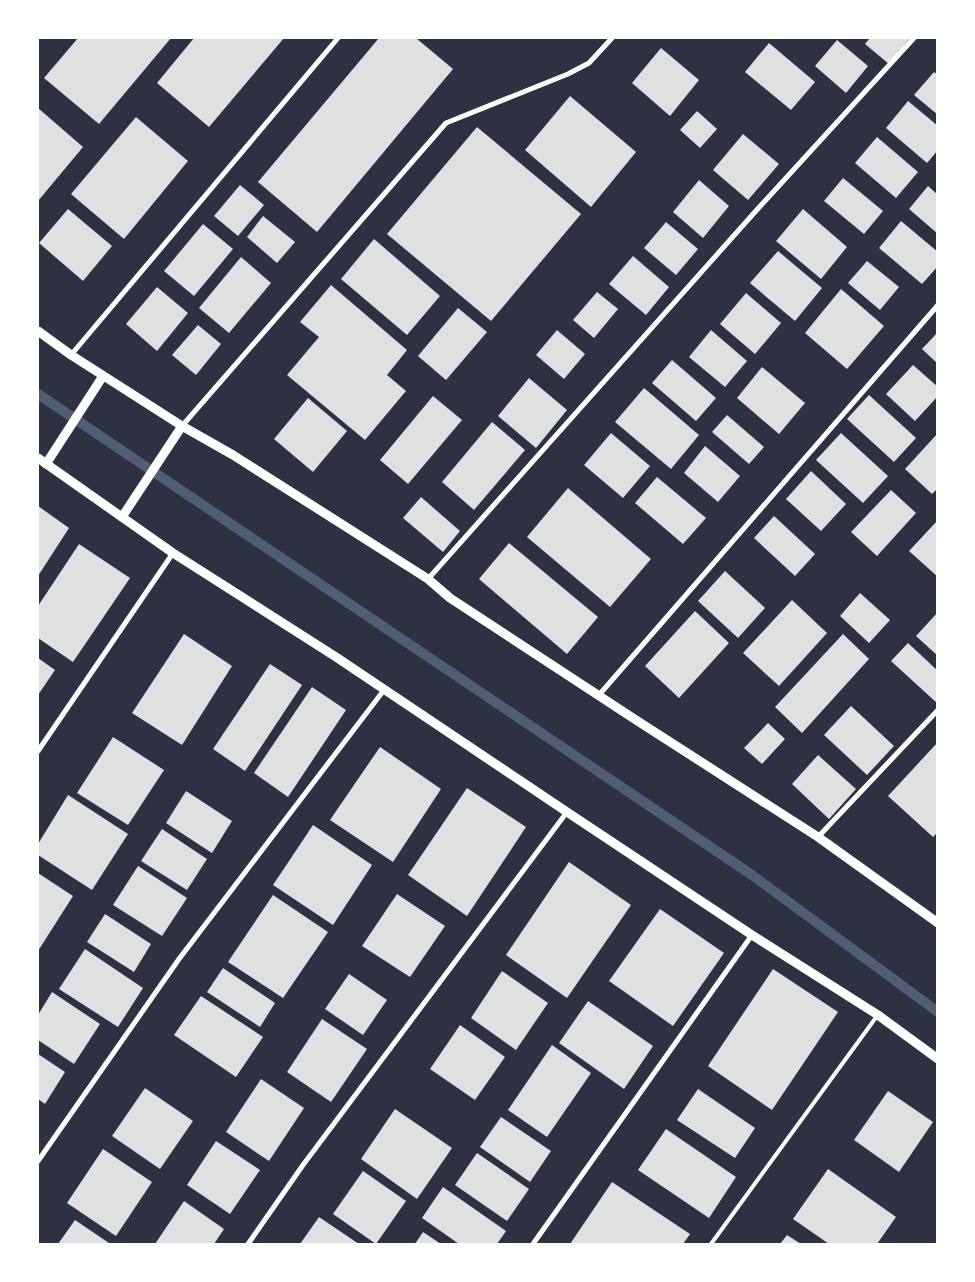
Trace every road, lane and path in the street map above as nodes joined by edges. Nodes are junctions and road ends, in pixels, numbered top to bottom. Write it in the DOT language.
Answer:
graph roads {
  1 [pos="338,38"];
  2 [pos="612,38"];
  3 [pos="914,38"];
  4 [pos="938,304"];
  5 [pos="38,331"];
  6 [pos="71,355"];
  7 [pos="103,376"];
  8 [pos="182,426"];
  9 [pos="38,458"];
  10 [pos="46,464"];
  11 [pos="122,517"];
  12 [pos="173,553"];
  13 [pos="428,579"];
  14 [pos="384,690"];
  15 [pos="599,695"];
  16 [pos="938,710"];
  17 [pos="38,751"];
  18 [pos="567,812"];
  19 [pos="818,837"];
  20 [pos="938,924"];
  21 [pos="752,935"];
  22 [pos="878,1015"];
  23 [pos="938,1059"];
  24 [pos="38,1161"];
  25 [pos="248,1244"];
  26 [pos="533,1244"];
  27 [pos="711,1244"];
  1 -- 6 [label="street"];
  2 -- 8 [label="street"];
  3 -- 13 [label="street"];
  4 -- 15 [label="street"];
  5 -- 6 [label="street"];
  6 -- 7 [label="street"];
  7 -- 8 [label="street"];
  7 -- 10 [label="street"];
  8 -- 11 [label="street"];
  8 -- 13 [label="street"];
  9 -- 10 [label="street"];
  10 -- 11 [label="street"];
  11 -- 12 [label="street"];
  12 -- 14 [label="street"];
  12 -- 17 [label="street"];
  13 -- 15 [label="street"];
  14 -- 18 [label="street"];
  14 -- 24 [label="street"];
  15 -- 19 [label="street"];
  16 -- 19 [label="street"];
  18 -- 21 [label="street"];
  18 -- 25 [label="street"];
  19 -- 20 [label="street"];
  21 -- 22 [label="street"];
  21 -- 26 [label="street"];
  22 -- 23 [label="street"];
  22 -- 27 [label="lane"];
}
